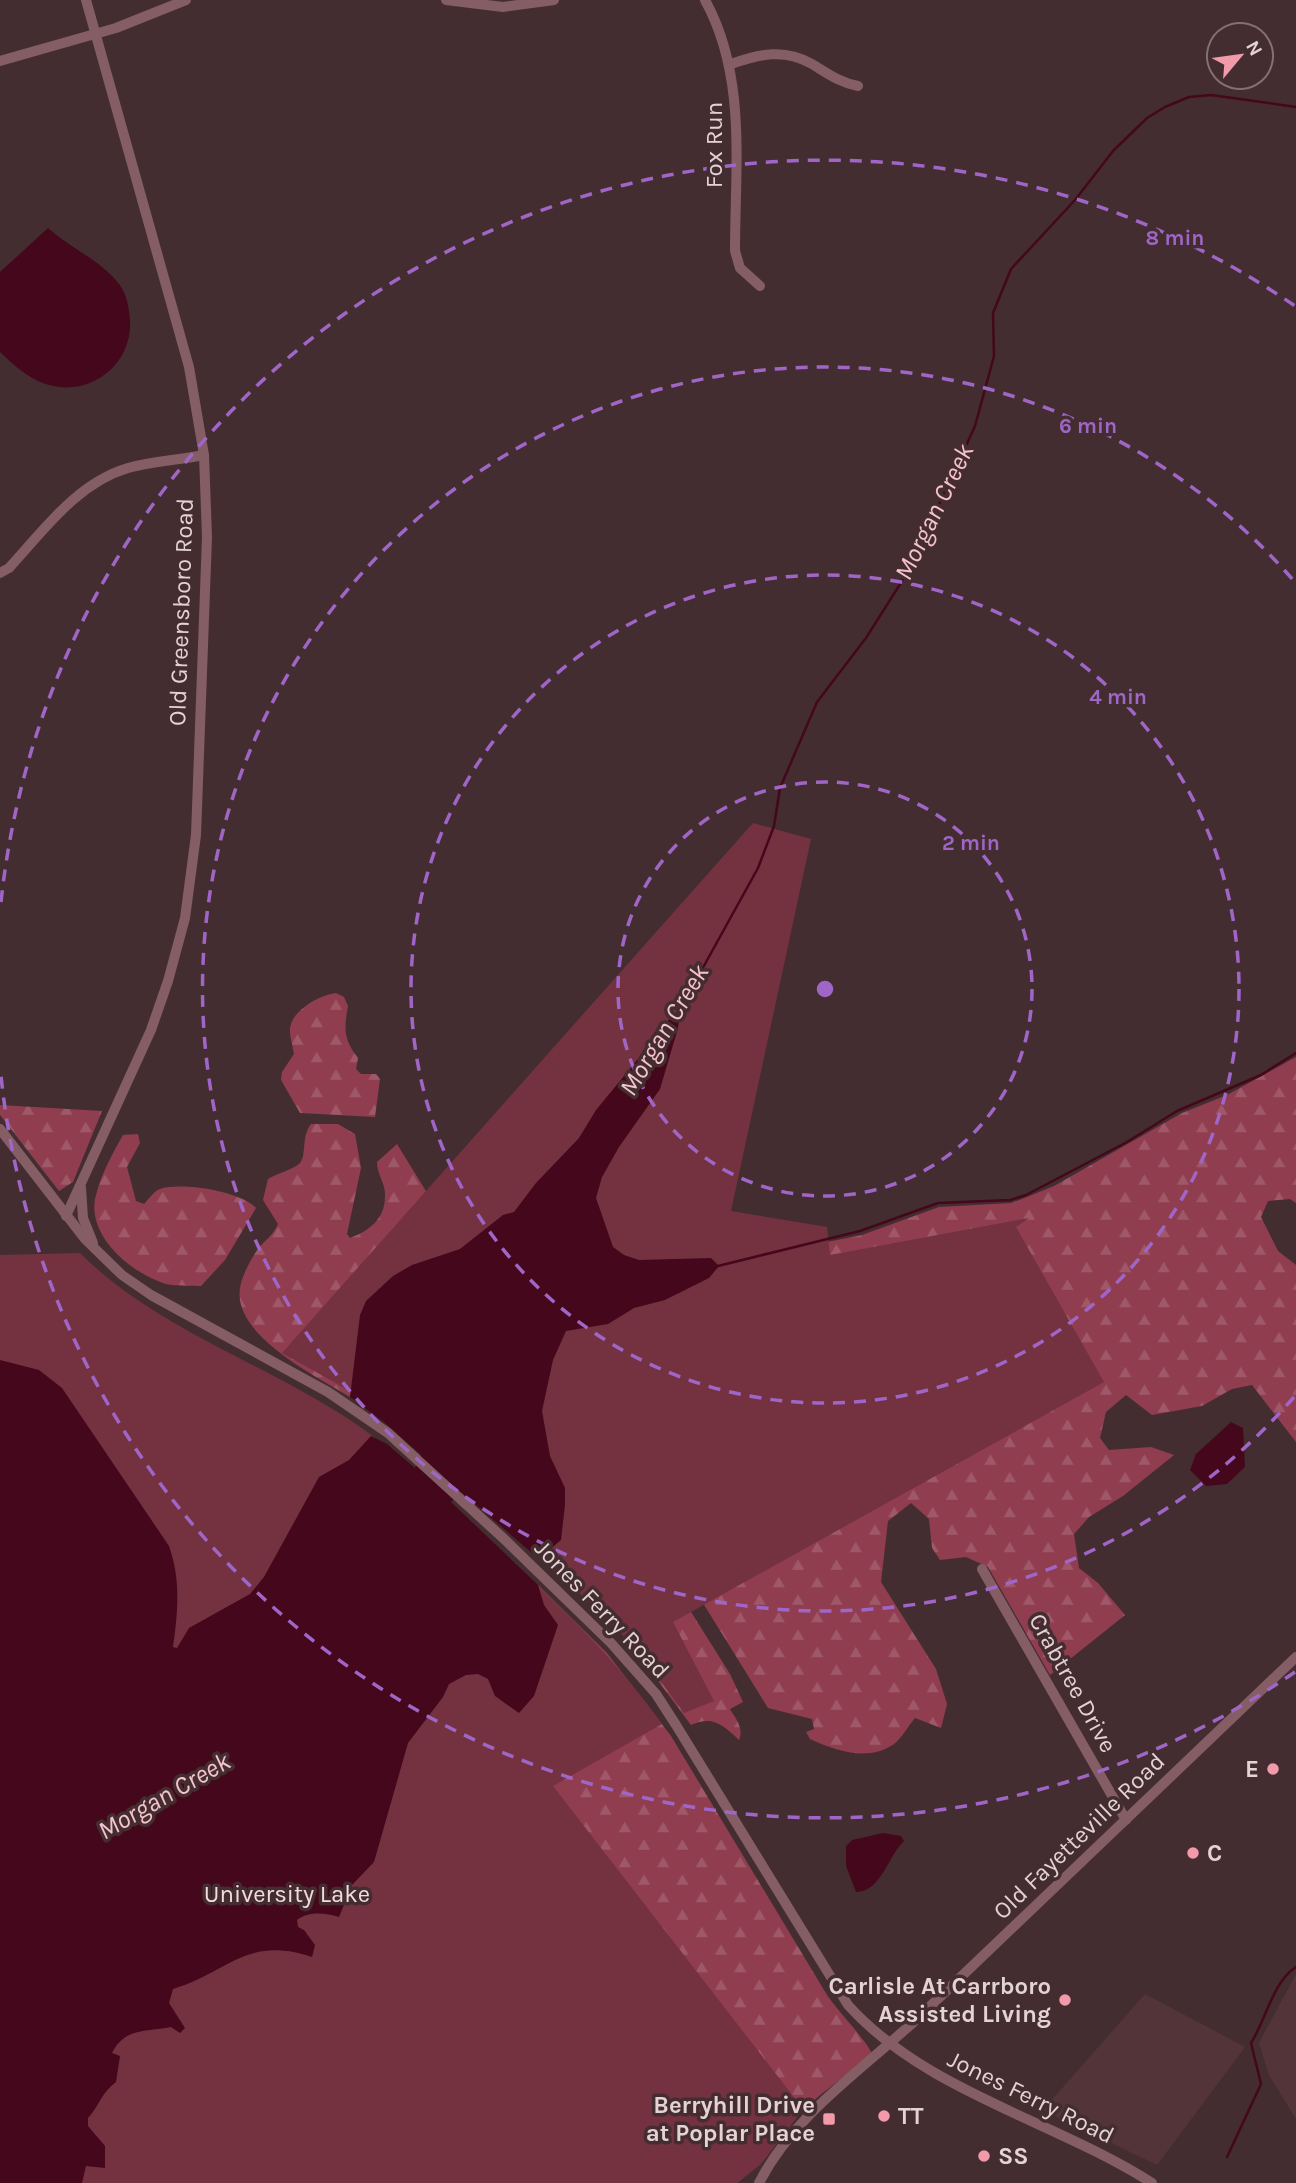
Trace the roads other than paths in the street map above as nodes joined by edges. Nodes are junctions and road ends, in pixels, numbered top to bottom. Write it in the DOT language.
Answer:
graph roads {
  1 [pos="86,0"];
  2 [pos="186,0"];
  3 [pos="446,0"];
  4 [pos="554,0"];
  5 [pos="705,0"];
  6 [pos="95,34"];
  7 [pos="0,61"];
  8 [pos="731,64"];
  9 [pos="858,86"];
  10 [pos="760,286"];
  11 [pos="204,455"];
  12 [pos="0,573"];
  13 [pos="0,1129"];
  14 [pos="81,1184"];
  15 [pos="66,1216"];
  16 [pos="104,1260"];
  17 [pos="982,1569"];
  18 [pos="1296,1657"];
  19 [pos="1126,1819"];
  20 [pos="890,2045"];
  21 [pos="759,2183"];
  22 [pos="1152,2183"];
  1 -- 6 [label="street, Old Greensboro Road"];
  2 -- 6 [label="street"];
  3 -- 4 [label="street"];
  5 -- 8 [label="street, Fox Run"];
  6 -- 7 [label="street"];
  6 -- 11 [label="street, Old Greensboro Road"];
  8 -- 9 [label="street"];
  8 -- 10 [label="street, Fox Run"];
  11 -- 12 [label="street"];
  11 -- 14 [label="street, Old Greensboro Road"];
  13 -- 15 [label="street, Jones Ferry Road"];
  14 -- 15 [label="street, Old Greensboro Road"];
  14 -- 16 [label="street"];
  15 -- 16 [label="street, Jones Ferry Road"];
  16 -- 20 [label="street, Jones Ferry Road"];
  17 -- 19 [label="street, Crabtree Drive"];
  18 -- 19 [label="street, Old Fayetteville Road"];
  19 -- 20 [label="street, Old Fayetteville Road"];
  20 -- 21 [label="street, Old Fayetteville Road"];
  20 -- 22 [label="street, Jones Ferry Road"];
}
